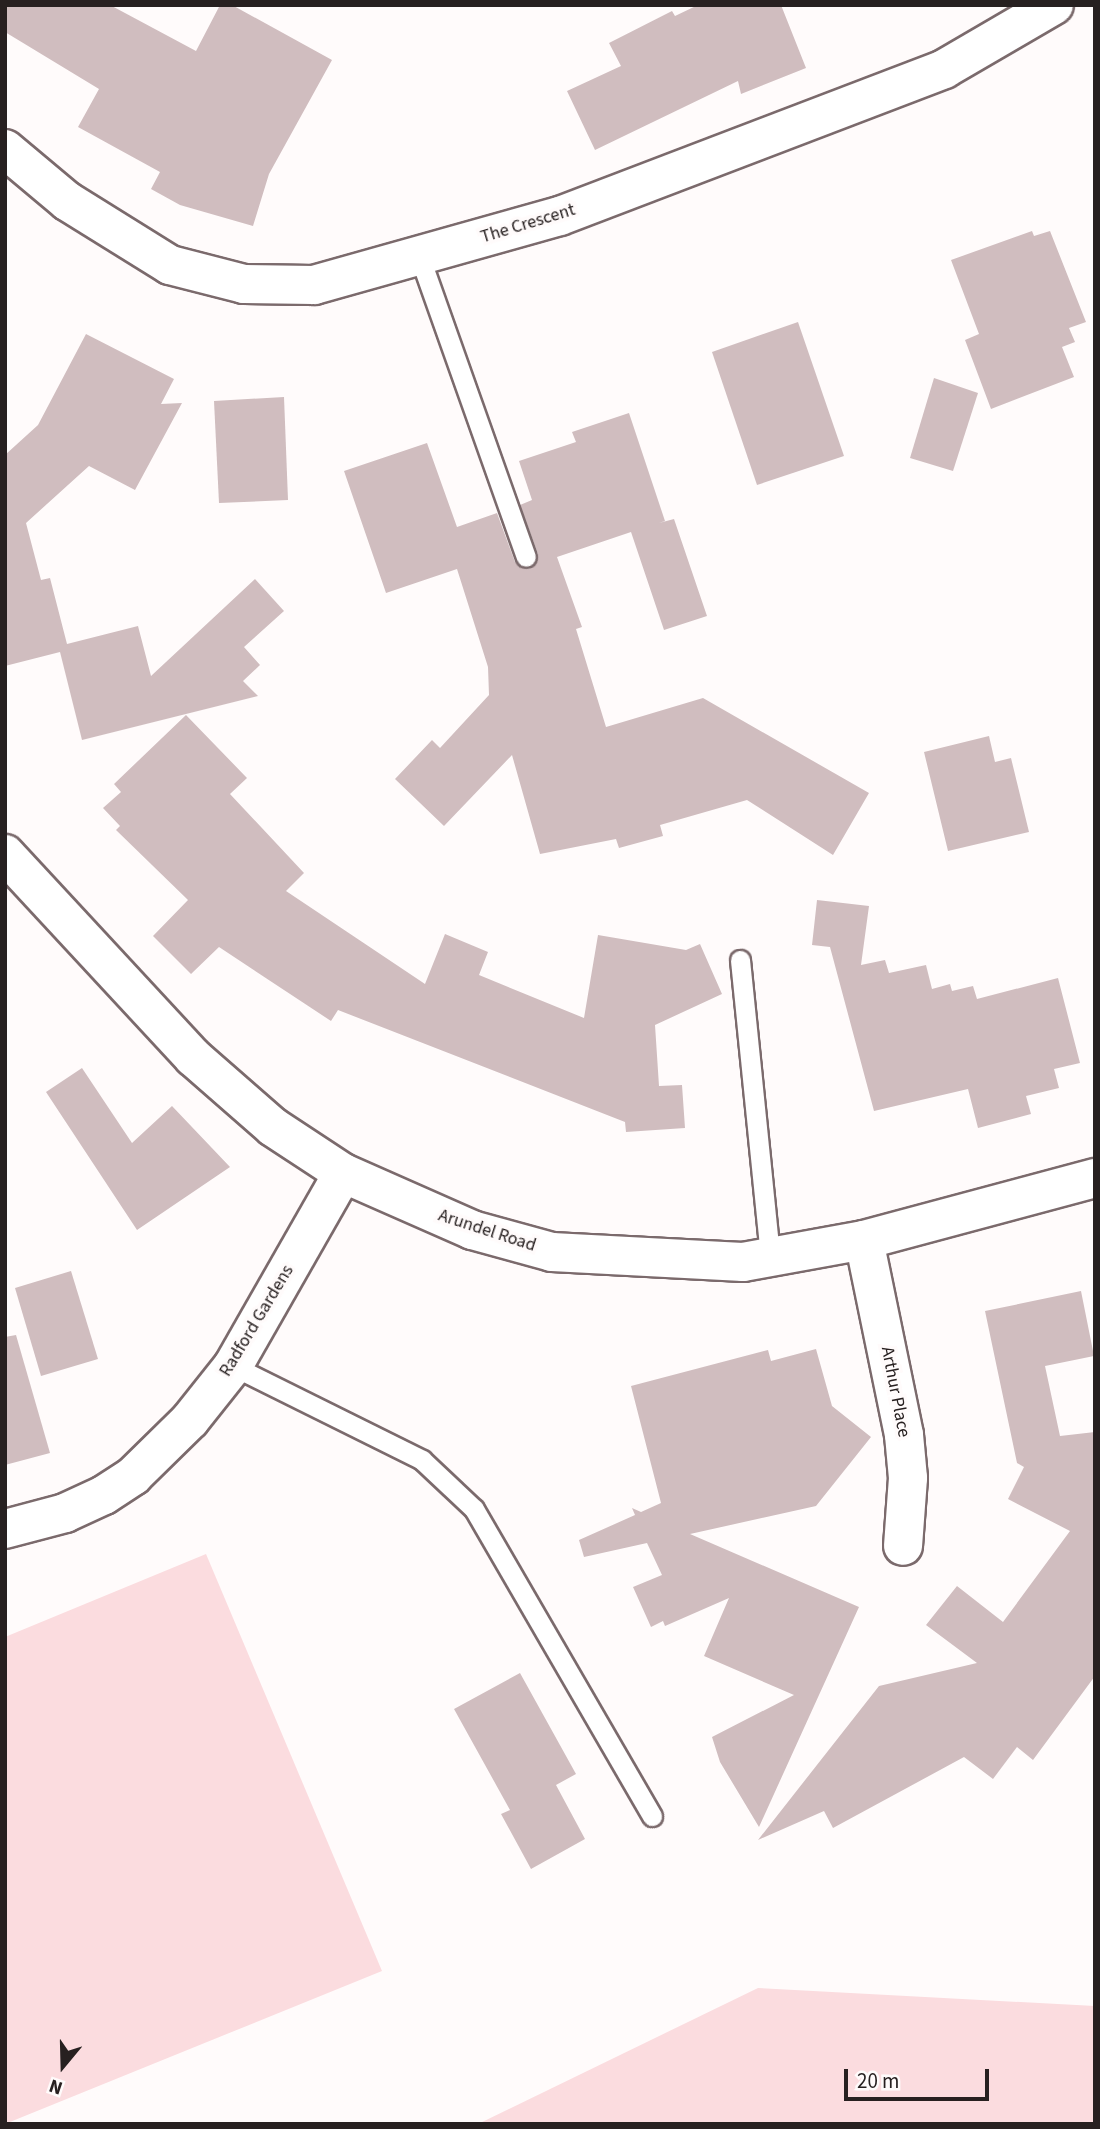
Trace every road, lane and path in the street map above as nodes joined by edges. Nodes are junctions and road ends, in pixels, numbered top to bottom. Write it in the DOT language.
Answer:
graph roads {
  1 [pos="1054,5"];
  2 [pos="5,149"];
  3 [pos="419,256"];
  4 [pos="526,557"];
  5 [pos="5,854"];
  6 [pos="740,960"];
  7 [pos="343,1173"];
  8 [pos="1095,1178"];
  9 [pos="864,1240"];
  10 [pos="770,1257"];
  11 [pos="233,1366"];
  12 [pos="5,1529"];
  13 [pos="903,1546"];
  14 [pos="652,1816"];
  1 -- 3 [label="street, The Crescent"];
  2 -- 3 [label="street, The Crescent"];
  3 -- 4 [label="lane"];
  5 -- 7 [label="street, Arundel Road"];
  6 -- 10 [label="lane"];
  7 -- 10 [label="street, Arundel Road"];
  7 -- 11 [label="street, Radford Gardens"];
  8 -- 9 [label="street, Arundel Road"];
  9 -- 10 [label="street, Arundel Road"];
  9 -- 13 [label="street, Arthur Place"];
  11 -- 12 [label="street, Radford Gardens"];
  11 -- 14 [label="lane"];
}
